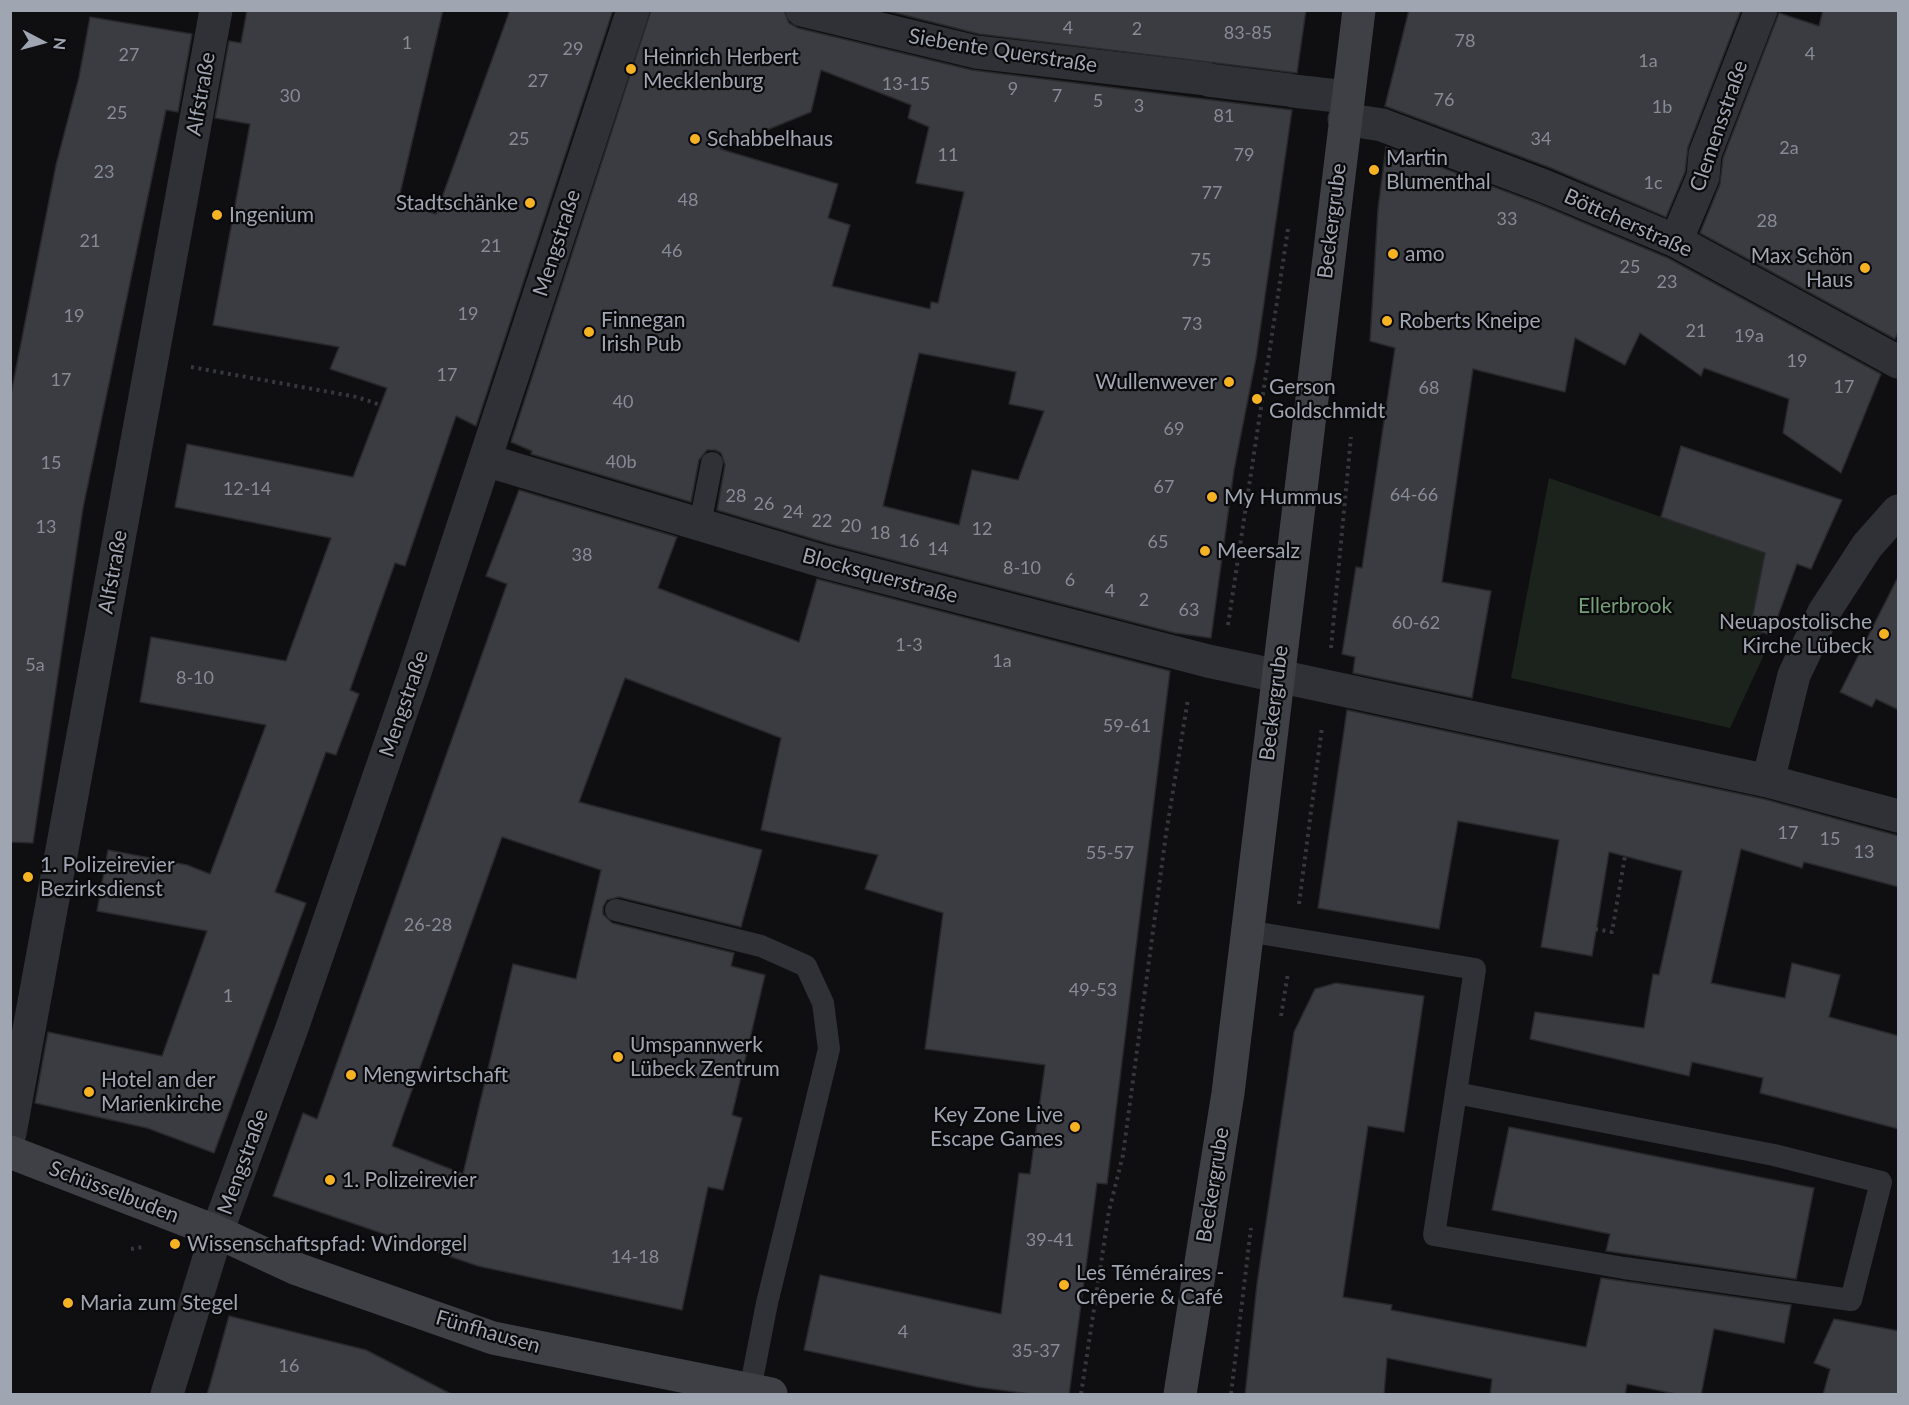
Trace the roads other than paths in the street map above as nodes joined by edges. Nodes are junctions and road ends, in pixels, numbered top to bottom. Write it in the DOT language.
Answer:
graph roads {
  1 [pos="216,10"];
  2 [pos="633,10"];
  3 [pos="802,10"];
  4 [pos="1359,10"];
  5 [pos="1761,10"];
  6 [pos="1346,108"];
  7 [pos="1676,241"];
  8 [pos="1899,362"];
  9 [pos="485,460"];
  10 [pos="712,463"];
  11 [pos="1899,511"];
  12 [pos="700,524"];
  13 [pos="1278,676"];
  14 [pos="1768,781"];
  15 [pos="1899,816"];
  16 [pos="616,910"];
  17 [pos="1247,931"];
  18 [pos="1456,1093"];
  19 [pos="10,1133"];
  20 [pos="10,1152"];
  21 [pos="217,1232"];
  22 [pos="761,1392"];
  23 [pos="167,1395"];
  24 [pos="1180,1395"];
  1 -- 19 [label="street, Alfstraße"];
  2 -- 9 [label="street, Mengstraße"];
  3 -- 6 [label="street, Siebente Querstraße"];
  4 -- 6 [label="street, Beckergrube"];
  5 -- 7 [label="street, Clemensstraße"];
  6 -- 7 [label="street, Böttcherstraße"];
  6 -- 13 [label="street, Beckergrube"];
  7 -- 8 [label="street, Böttcherstraße"];
  9 -- 12 [label="street, Blocksquerstraße"];
  9 -- 21 [label="street, Mengstraße"];
  10 -- 12 [label="lane"];
  11 -- 14 [label="street"];
  12 -- 13 [label="street, Blocksquerstraße"];
  13 -- 14 [label="street"];
  13 -- 17 [label="street, Beckergrube"];
  14 -- 15 [label="street"];
  16 -- 22 [label="lane"];
  17 -- 18 [label="lane"];
  17 -- 24 [label="street, Beckergrube"];
  18 -- 18 [label="lane"];
  20 -- 21 [label="street, Schüsselbuden"];
  21 -- 22 [label="street, Fünfhausen"];
  21 -- 23 [label="street, Mengstraße"];
}
